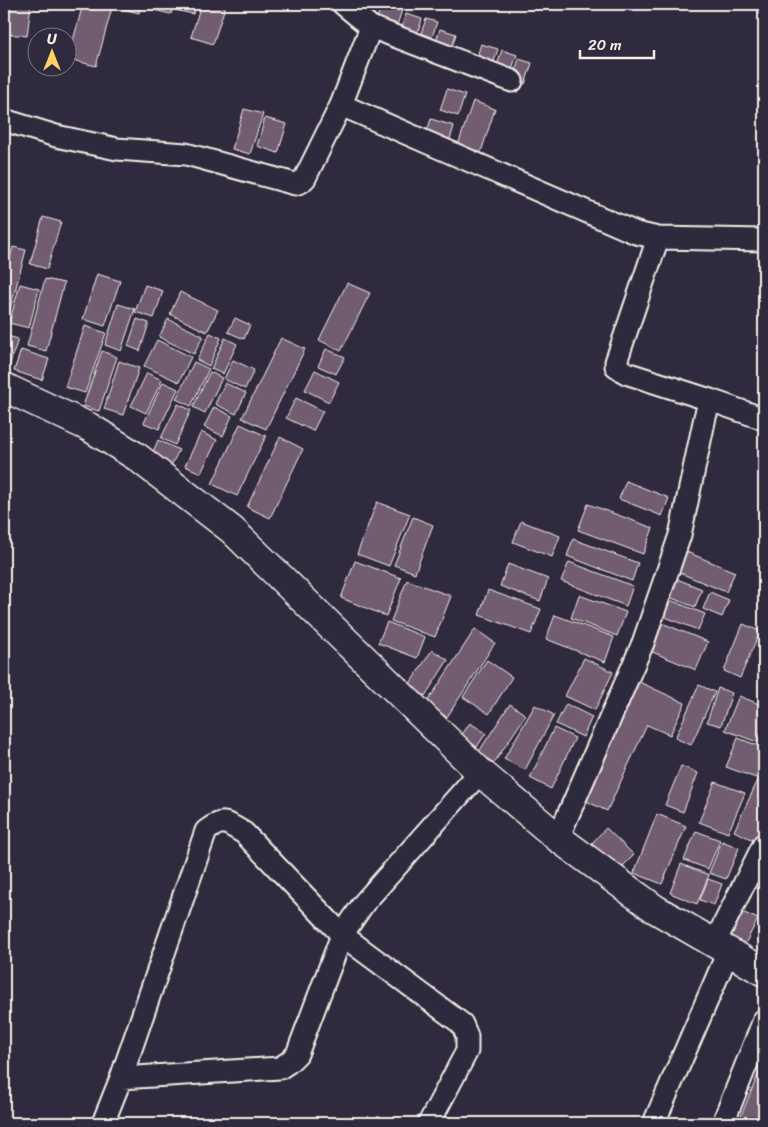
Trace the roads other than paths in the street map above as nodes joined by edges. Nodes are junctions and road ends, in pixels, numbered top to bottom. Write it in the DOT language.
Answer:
graph roads {
  1 [pos="343,4"];
  2 [pos="371,27"];
  3 [pos="512,81"];
  4 [pos="340,106"];
  5 [pos="4,120"];
  6 [pos="658,238"];
  7 [pos="764,240"];
  8 [pos="4,387"];
  9 [pos="710,400"];
  10 [pos="764,419"];
  11 [pos="469,783"];
  12 [pos="558,838"];
  13 [pos="764,844"];
  14 [pos="342,935"];
  15 [pos="721,948"];
  16 [pos="764,972"];
  17 [pos="764,1020"];
  18 [pos="121,1078"];
  19 [pos="102,1123"];
  20 [pos="429,1123"];
  21 [pos="654,1123"];
  22 [pos="723,1123"];
  1 -- 2 [label="street"];
  2 -- 3 [label="street"];
  2 -- 4 [label="street"];
  4 -- 5 [label="street"];
  4 -- 6 [label="street"];
  6 -- 7 [label="street"];
  6 -- 9 [label="street"];
  8 -- 11 [label="street"];
  9 -- 10 [label="street"];
  9 -- 12 [label="street"];
  11 -- 12 [label="street"];
  11 -- 14 [label="street"];
  12 -- 15 [label="street"];
  13 -- 15 [label="street"];
  14 -- 18 [label="street"];
  14 -- 18 [label="street"];
  14 -- 20 [label="street"];
  15 -- 16 [label="street"];
  15 -- 21 [label="street"];
  17 -- 22 [label="street"];
  18 -- 19 [label="street"];
}
